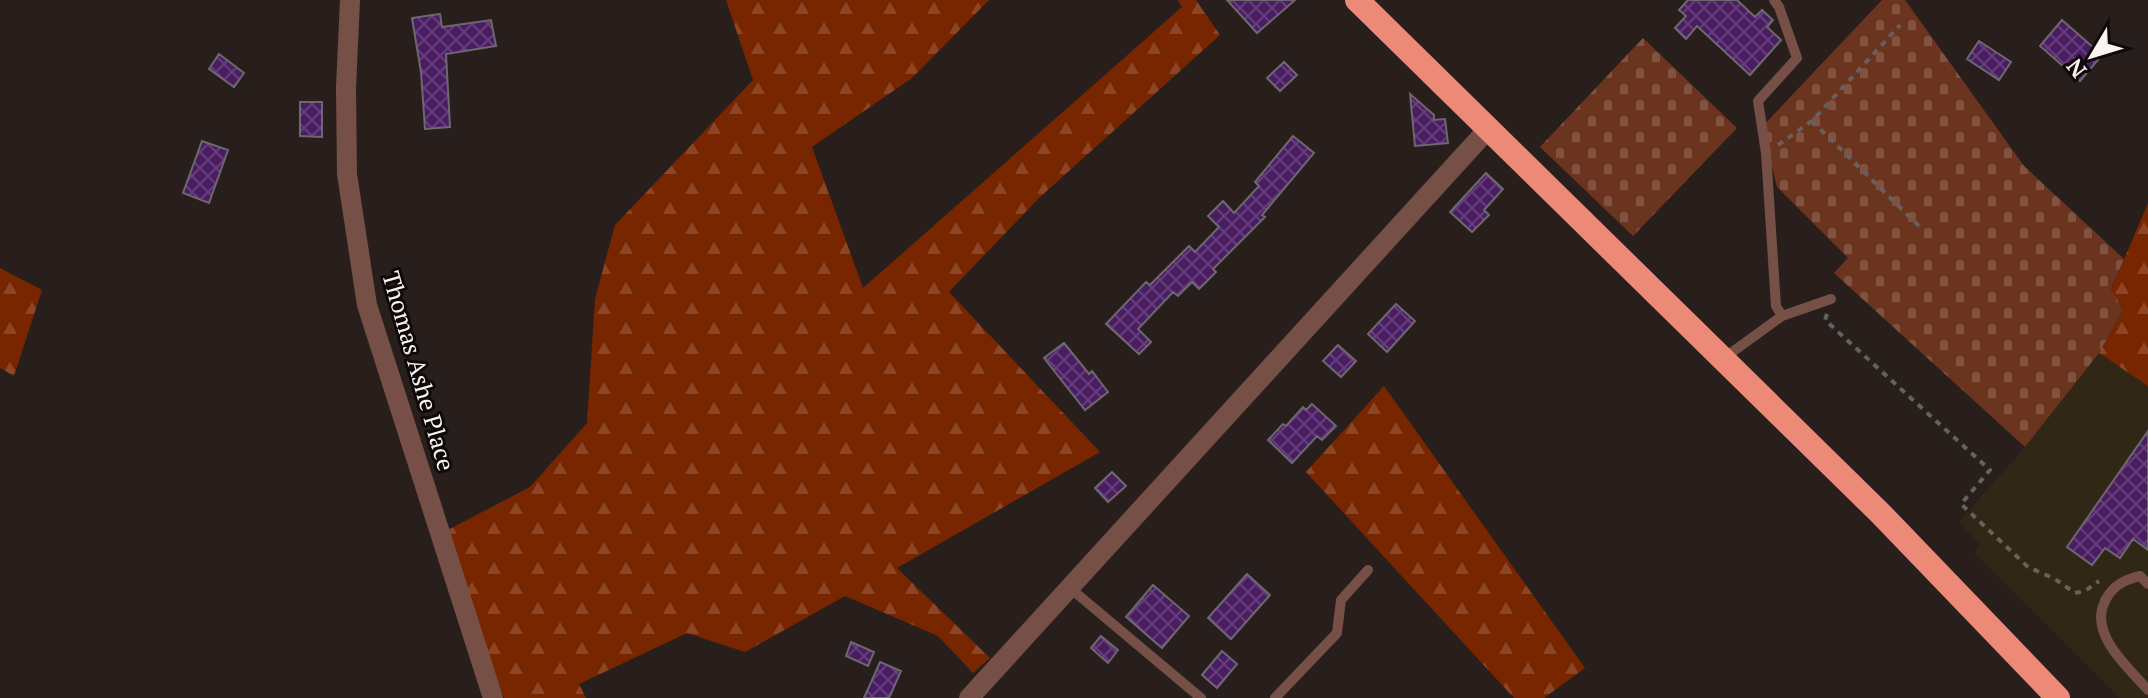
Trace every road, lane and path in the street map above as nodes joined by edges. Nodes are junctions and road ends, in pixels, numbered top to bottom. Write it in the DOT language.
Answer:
graph roads {
  1 [pos="350,0"];
  2 [pos="1357,0"];
  3 [pos="1774,0"];
  4 [pos="1900,25"];
  5 [pos="1812,121"];
  6 [pos="1489,128"];
  7 [pos="1766,153"];
  8 [pos="1923,230"];
  9 [pos="1831,299"];
  10 [pos="1782,316"];
  11 [pos="1724,358"];
  12 [pos="1368,570"];
  13 [pos="2108,575"];
  14 [pos="2148,584"];
  15 [pos="1070,588"];
  16 [pos="2148,690"];
  17 [pos="493,698"];
  18 [pos="969,698"];
  19 [pos="1201,698"];
  20 [pos="1275,698"];
  21 [pos="2058,698"];
  1 -- 17 [label="street, Thomas Ashe Place"];
  2 -- 6 [label="highway"];
  3 -- 7 [label="lane"];
  4 -- 5 [label="path"];
  5 -- 7 [label="path"];
  5 -- 8 [label="path"];
  6 -- 11 [label="highway"];
  6 -- 15 [label="street"];
  7 -- 10 [label="lane"];
  9 -- 10 [label="lane"];
  9 -- 13 [label="path"];
  10 -- 11 [label="lane"];
  11 -- 21 [label="highway"];
  12 -- 20 [label="lane"];
  14 -- 16 [label="lane"];
  15 -- 18 [label="street"];
  15 -- 19 [label="lane"];
}
